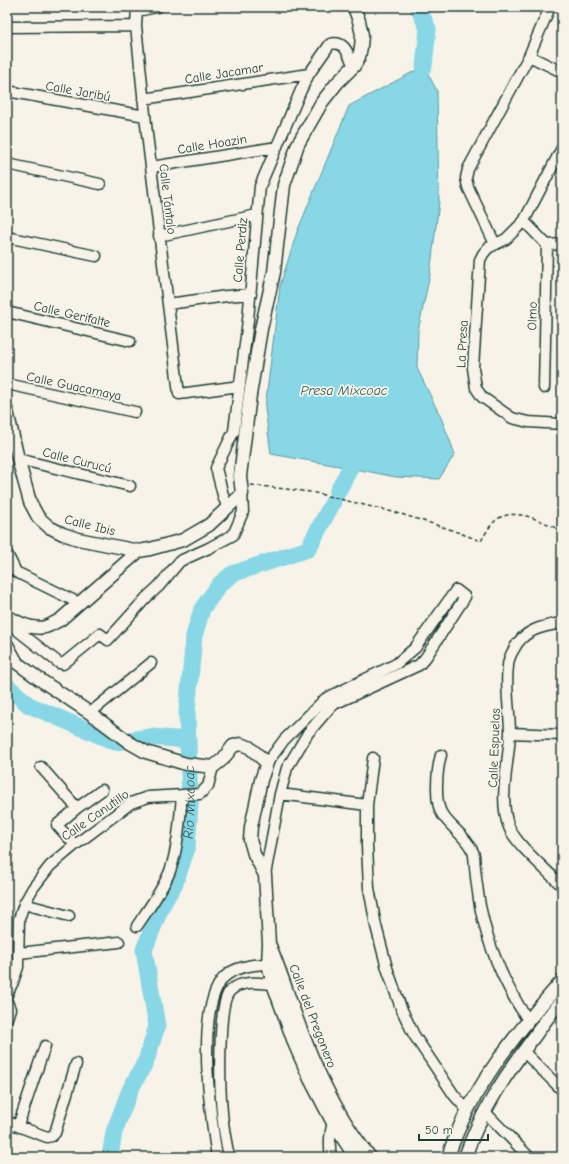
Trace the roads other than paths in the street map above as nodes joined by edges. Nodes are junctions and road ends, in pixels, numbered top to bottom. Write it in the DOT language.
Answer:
graph roads {
  1 [pos="157,7"];
  2 [pos="354,7"];
  3 [pos="550,7"];
  4 [pos="137,9"];
  5 [pos="136,26"];
  6 [pos="7,27"];
  7 [pos="530,56"];
  8 [pos="354,66"];
  9 [pos="562,72"];
  10 [pos="309,74"];
  11 [pos="7,91"];
  12 [pos="143,99"];
  13 [pos="145,116"];
  14 [pos="277,147"];
  15 [pos="562,148"];
  16 [pos="7,164"];
  17 [pos="151,168"];
  18 [pos="100,184"];
  19 [pos="257,215"];
  20 [pos="524,221"];
  21 [pos="160,236"];
  22 [pos="7,237"];
  23 [pos="495,244"];
  24 [pos="547,244"];
  25 [pos="562,244"];
  26 [pos="96,256"];
  27 [pos="251,294"];
  28 [pos="168,304"];
  29 [pos="7,312"];
  30 [pos="130,341"];
  31 [pos="7,384"];
  32 [pos="240,386"];
  33 [pos="544,388"];
  34 [pos="7,411"];
  35 [pos="135,412"];
  36 [pos="562,424"];
  37 [pos="18,459"];
  38 [pos="130,486"];
  39 [pos="236,496"];
  40 [pos="139,550"];
  41 [pos="7,554"];
  42 [pos="79,603"];
  43 [pos="7,616"];
  44 [pos="7,622"];
  45 [pos="562,623"];
  46 [pos="7,645"];
  47 [pos="151,663"];
  48 [pos="94,716"];
  49 [pos="510,733"];
  50 [pos="562,735"];
  51 [pos="441,755"];
  52 [pos="373,758"];
  53 [pos="267,763"];
  54 [pos="41,767"];
  55 [pos="213,767"];
  56 [pos="102,790"];
  57 [pos="280,794"];
  58 [pos="183,795"];
  59 [pos="367,806"];
  60 [pos="77,808"];
  61 [pos="75,845"];
  62 [pos="265,875"];
  63 [pos="562,886"];
  64 [pos="24,904"];
  65 [pos="69,916"];
  66 [pos="137,926"];
  67 [pos="119,942"];
  68 [pos="19,953"];
  69 [pos="273,963"];
  70 [pos="562,981"];
  71 [pos="273,984"];
  72 [pos="285,985"];
  73 [pos="7,994"];
  74 [pos="561,1004"];
  75 [pos="528,1020"];
  76 [pos="44,1046"];
  77 [pos="523,1051"];
  78 [pos="76,1064"];
  79 [pos="562,1090"];
  80 [pos="468,1112"];
  81 [pos="485,1112"];
  82 [pos="7,1122"];
  83 [pos="333,1123"];
  84 [pos="18,1126"];
  85 [pos="217,1157"];
  86 [pos="229,1157"];
  87 [pos="331,1157"];
  88 [pos="356,1157"];
  89 [pos="370,1157"];
  90 [pos="448,1157"];
  91 [pos="465,1157"];
  92 [pos="529,1157"];
  1 -- 4 [label="street"];
  2 -- 8 [label="street"];
  3 -- 7 [label="street"];
  4 -- 5 [label="street, Calle Tántalo"];
  5 -- 6 [label="street"];
  5 -- 12 [label="street, Calle Tántalo"];
  7 -- 9 [label="street"];
  7 -- 23 [label="street"];
  8 -- 10 [label="street, Calle Perdiz"];
  8 -- 39 [label="street"];
  10 -- 12 [label="street, Calle Jacamar"];
  10 -- 14 [label="street, Calle Perdiz"];
  11 -- 13 [label="street, Calle Jaribú"];
  12 -- 13 [label="street, Calle Tántalo"];
  13 -- 17 [label="street, Calle Tántalo"];
  14 -- 17 [label="street, Calle Hoazin"];
  14 -- 19 [label="street, Calle Perdiz"];
  15 -- 20 [label="street"];
  16 -- 18 [label="street"];
  17 -- 21 [label="street, Calle Tántalo"];
  19 -- 21 [label="street"];
  19 -- 27 [label="street, Calle Perdiz"];
  20 -- 23 [label="street"];
  20 -- 24 [label="street"];
  21 -- 28 [label="street, Calle Tántalo"];
  22 -- 26 [label="street"];
  23 -- 36 [label="street, La Presa"];
  24 -- 25 [label="street"];
  24 -- 33 [label="street, Olmo"];
  27 -- 28 [label="street"];
  27 -- 32 [label="street, Calle Perdiz"];
  28 -- 32 [label="street, Calle Tántalo"];
  29 -- 30 [label="street, Calle Gerifalte"];
  31 -- 35 [label="street, Calle Guacamaya"];
  32 -- 39 [label="street, Calle Perdiz"];
  34 -- 37 [label="street, Calle Ibis"];
  37 -- 38 [label="street, Calle Curucú"];
  37 -- 40 [label="street, Calle Ibis"];
  39 -- 40 [label="street, Calle Ibis"];
  39 -- 44 [label="street"];
  40 -- 42 [label="street"];
  41 -- 42 [label="street"];
  42 -- 43 [label="street"];
  45 -- 49 [label="street, Calle Espuelas"];
  46 -- 48 [label="street"];
  47 -- 48 [label="street"];
  48 -- 55 [label="street"];
  49 -- 50 [label="street"];
  49 -- 63 [label="street, Calle Espuelas"];
  51 -- 75 [label="street"];
  52 -- 59 [label="street"];
  53 -- 55 [label="street"];
  53 -- 57 [label="street, Calle del Pregonero"];
  53 -- 62 [label="street, Calle del Pregonero"];
  54 -- 60 [label="street"];
  55 -- 58 [label="street, Calle Canutillo"];
  56 -- 60 [label="street"];
  57 -- 59 [label="street"];
  57 -- 62 [label="street, Calle del Pregonero"];
  58 -- 61 [label="street, Calle Canutillo"];
  58 -- 66 [label="street"];
  59 -- 80 [label="street"];
  60 -- 61 [label="street"];
  61 -- 64 [label="street, Calle Canutillo"];
  62 -- 69 [label="street, Calle del Pregonero"];
  64 -- 65 [label="street"];
  64 -- 68 [label="street, Calle Canutillo"];
  67 -- 68 [label="street"];
  68 -- 73 [label="street, Calle Canutillo"];
  69 -- 71 [label="street, Calle del Pregonero"];
  69 -- 72 [label="street, Calle del Pregonero"];
  69 -- 85 [label="street"];
  70 -- 75 [label="street"];
  71 -- 72 [label="street"];
  71 -- 83 [label="street, Calle del Pregonero"];
  71 -- 86 [label="street"];
  72 -- 89 [label="street, Calle del Pregonero"];
  74 -- 77 [label="street"];
  75 -- 80 [label="street"];
  76 -- 84 [label="street"];
  77 -- 79 [label="street"];
  77 -- 81 [label="street"];
  78 -- 84 [label="street"];
  80 -- 90 [label="street"];
  81 -- 91 [label="street"];
  81 -- 92 [label="street"];
  82 -- 84 [label="street"];
  83 -- 87 [label="street"];
  83 -- 88 [label="street, Calle del Pregonero"];
}
